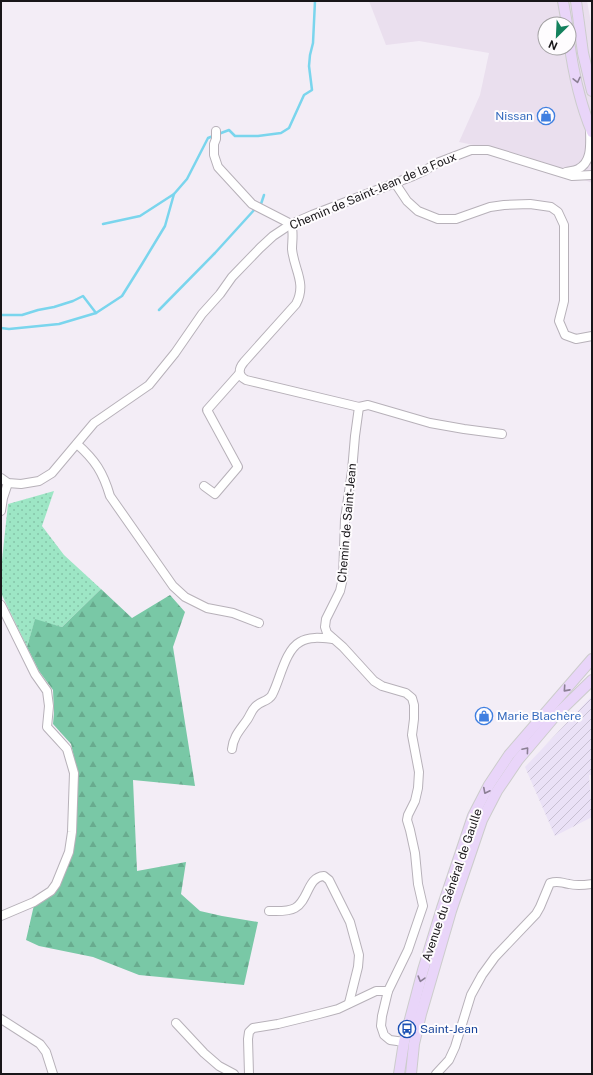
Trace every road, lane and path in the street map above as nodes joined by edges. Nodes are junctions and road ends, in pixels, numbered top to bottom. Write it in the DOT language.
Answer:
graph roads {
  1 [pos="563,1"];
  2 [pos="576,1"];
  3 [pos="565,16"];
  4 [pos="572,56"];
  5 [pos="592,91"];
  6 [pos="591,130"];
  7 [pos="216,135"];
  8 [pos="563,173"];
  9 [pos="592,175"];
  10 [pos="395,183"];
  11 [pos="291,224"];
  12 [pos="592,336"];
  13 [pos="239,374"];
  14 [pos="359,407"];
  15 [pos="502,434"];
  16 [pos="77,444"];
  17 [pos="4,480"];
  18 [pos="204,486"];
  19 [pos="1,511"];
  20 [pos="1,605"];
  21 [pos="259,623"];
  22 [pos="333,639"];
  23 [pos="592,659"];
  24 [pos="592,680"];
  25 [pos="232,749"];
  26 [pos="592,884"];
  27 [pos="269,911"];
  28 [pos="1,916"];
  29 [pos="388,992"];
  30 [pos="349,1003"];
  31 [pos="1,1019"];
  32 [pos="176,1023"];
  33 [pos="404,1042"];
  34 [pos="53,1074"];
  35 [pos="234,1074"];
  36 [pos="248,1074"];
  37 [pos="399,1074"];
  38 [pos="412,1074"];
  39 [pos="436,1074"];
  1 -- 3 [label="main road"];
  2 -- 5 [label="main road"];
  4 -- 6 [label="main road, one-way"];
  6 -- 8 [label="street"];
  7 -- 11 [label="street"];
  8 -- 9 [label="street, Chemin de Saint-Jean de la Foux"];
  8 -- 10 [label="street, Chemin de Saint-Jean de la Foux"];
  10 -- 11 [label="street, Chemin de Saint-Jean de la Foux"];
  10 -- 12 [label="street"];
  11 -- 13 [label="street"];
  11 -- 16 [label="street, Chemin de Saint-Jean de la Foux"];
  13 -- 14 [label="street"];
  13 -- 18 [label="street"];
  14 -- 15 [label="street"];
  14 -- 22 [label="street, Chemin de Saint-Jean"];
  16 -- 17 [label="street, Chemin de Saint-Jean de la Foux"];
  16 -- 21 [label="street"];
  17 -- 19 [label="street, Chemin de Saint-Jean de la Foux"];
  20 -- 28 [label="street"];
  22 -- 25 [label="street"];
  22 -- 29 [label="street, Chemin de Saint-Jean"];
  23 -- 33 [label="main road, Avenue du Général de Gaulle, one-way"];
  38 -- 24 [label="main road, Avenue du Général de Gaulle, one-way"];
  26 -- 39 [label="street"];
  27 -- 30 [label="street"];
  29 -- 30 [label="street"];
  29 -- 33 [label="street, Chemin de Saint-Jean"];
  30 -- 36 [label="street"];
  31 -- 34 [label="street"];
  32 -- 35 [label="street"];
  33 -- 37 [label="main road, Avenue du Général de Gaulle"];
}
